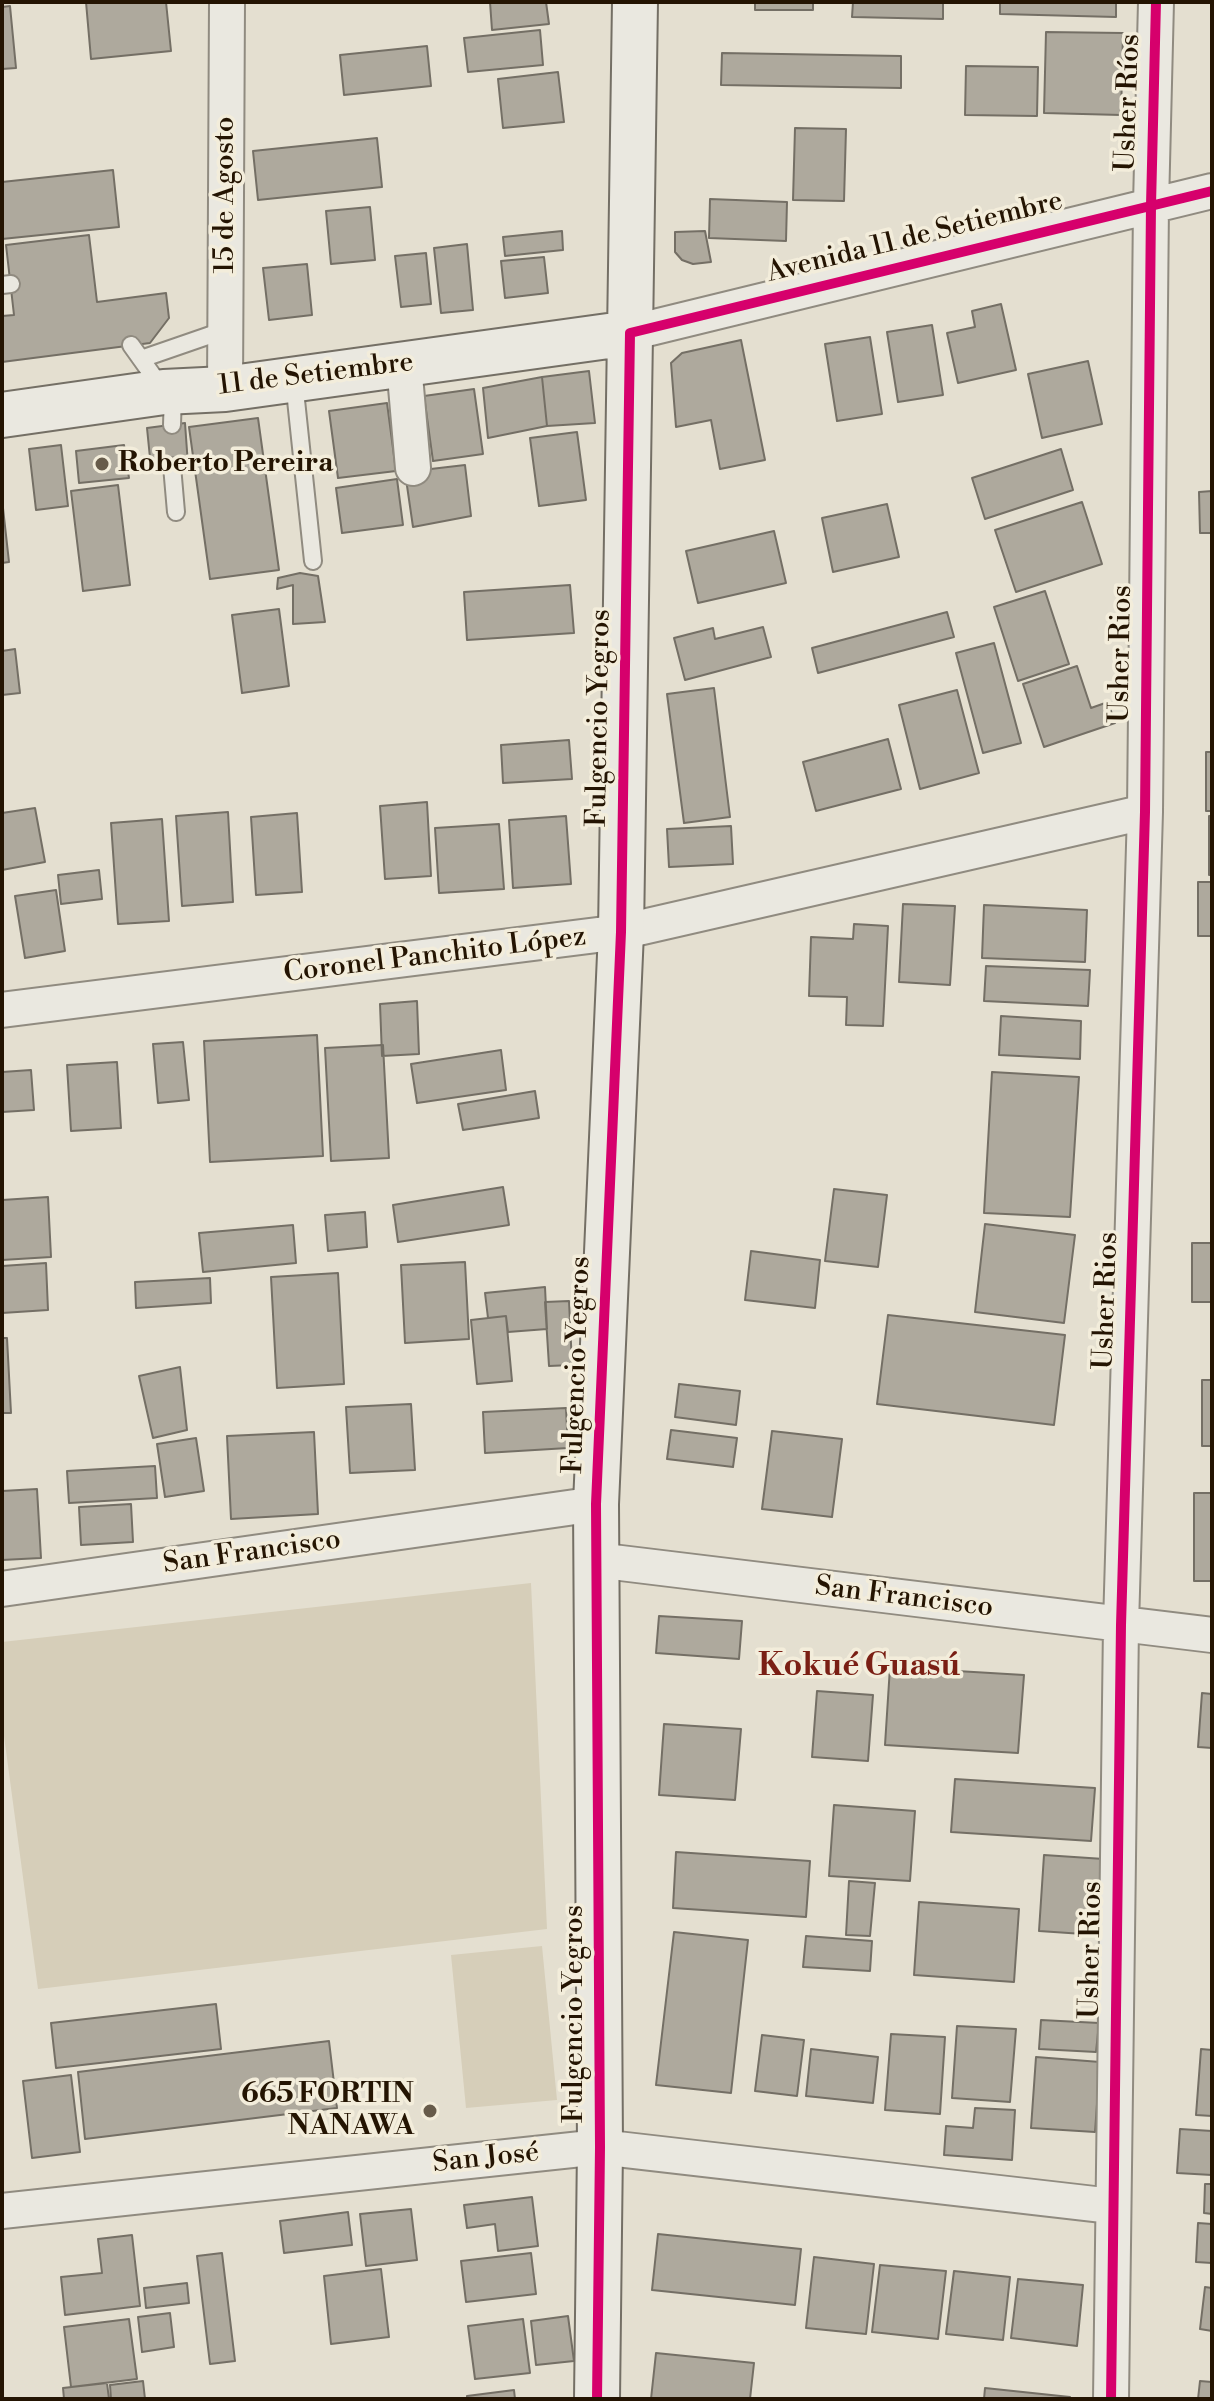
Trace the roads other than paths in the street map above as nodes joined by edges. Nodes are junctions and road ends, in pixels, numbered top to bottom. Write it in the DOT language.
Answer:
graph roads {
  1 [pos="227,2"];
  2 [pos="635,2"];
  3 [pos="1156,2"];
  4 [pos="1212,191"];
  5 [pos="1151,205"];
  6 [pos="225,330"];
  7 [pos="630,333"];
  8 [pos="404,364"];
  9 [pos="294,379"];
  10 [pos="156,382"];
  11 [pos="225,389"];
  12 [pos="2,415"];
  13 [pos="172,466"];
  14 [pos="413,468"];
  15 [pos="176,512"];
  16 [pos="313,561"];
  17 [pos="1145,812"];
  18 [pos="621,932"];
  19 [pos="2,1010"];
  20 [pos="596,1504"];
  21 [pos="596,1560"];
  22 [pos="2,1589"];
  23 [pos="1121,1625"];
  24 [pos="1212,1635"];
  25 [pos="600,2147"];
  26 [pos="1112,2206"];
  27 [pos="2,2211"];
  28 [pos="597,2399"];
  29 [pos="1111,2399"];
  1 -- 6 [label="street, 15 de Agosto"];
  2 -- 7 [label="street, Fulgencio Yegros"];
  3 -- 5 [label="street, Usher Ríos"];
  4 -- 5 [label="street, Avenida 11 de Setiembre"];
  5 -- 7 [label="street, Avenida 11 de Setiembre"];
  5 -- 17 [label="street, Usher Rios"];
  6 -- 10 [label="lane"];
  6 -- 11 [label="street, 15 de Agosto"];
  7 -- 8 [label="street, 11 de Setiembre"];
  7 -- 18 [label="street, Fulgencio Yegros"];
  8 -- 9 [label="street, 11 de Setiembre"];
  8 -- 14 [label="street"];
  9 -- 11 [label="street, 11 de Setiembre"];
  9 -- 16 [label="lane"];
  10 -- 11 [label="street, 11 de Setiembre"];
  10 -- 12 [label="street, 11 de Setiembre"];
  13 -- 15 [label="lane"];
  17 -- 18 [label="street, Coronel Panchito López"];
  17 -- 23 [label="street, Usher Rios"];
  18 -- 19 [label="street, Coronel Panchito López"];
  18 -- 20 [label="street, Fulgencio Yegros"];
  20 -- 21 [label="street, Fulgencio Yegros"];
  20 -- 22 [label="street, San Francisco"];
  21 -- 23 [label="street, San Francisco"];
  21 -- 25 [label="street, Fulgencio Yegros"];
  23 -- 24 [label="street, San Francisco"];
  23 -- 26 [label="street, Usher Rios"];
  25 -- 26 [label="street, San José"];
  25 -- 27 [label="street, San José"];
  25 -- 28 [label="street, Fulgencio Yegros"];
  26 -- 29 [label="street, Usher Rios"];
}
